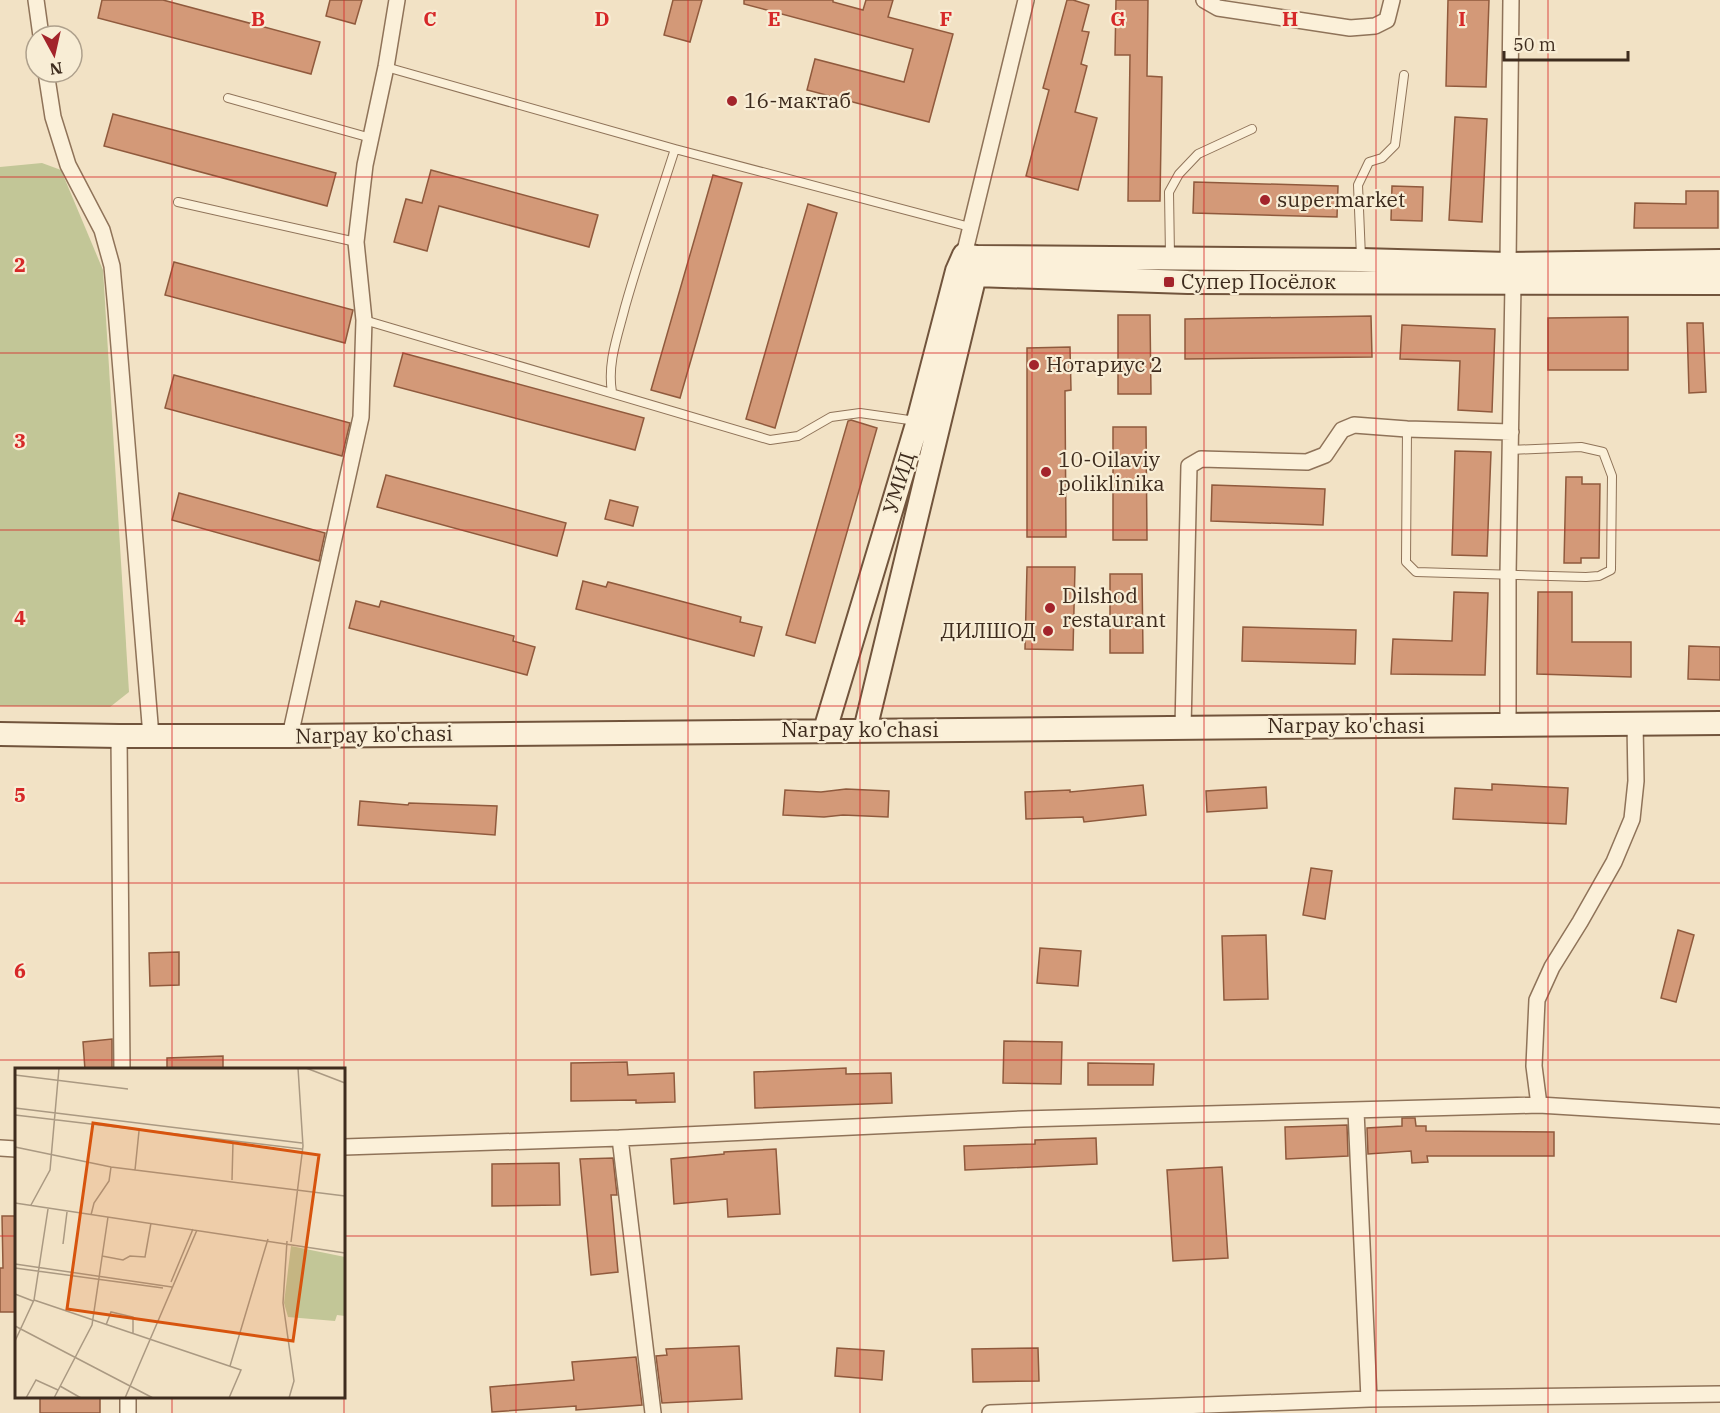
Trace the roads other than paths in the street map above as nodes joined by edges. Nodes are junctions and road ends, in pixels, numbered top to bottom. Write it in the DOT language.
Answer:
graph roads {
  1 [pos="36,0"];
  2 [pos="397,0"];
  3 [pos="1026,0"];
  4 [pos="1204,0"];
  5 [pos="1392,0"];
  6 [pos="1511,0"];
  7 [pos="39,24"];
  8 [pos="386,67"];
  9 [pos="1404,75"];
  10 [pos="48,84"];
  11 [pos="228,98"];
  12 [pos="1252,129"];
  13 [pos="371,138"];
  14 [pos="675,150"];
  15 [pos="178,202"];
  16 [pos="356,242"];
  17 [pos="969,253"];
  18 [pos="1170,259"];
  19 [pos="1361,260"];
  20 [pos="1720,261"];
  21 [pos="1511,274"];
  22 [pos="1720,283"];
  23 [pos="364,320"];
  24 [pos="612,392"];
  25 [pos="918,421"];
  26 [pos="1407,429"];
  27 [pos="1511,432"];
  28 [pos="1510,450"];
  29 [pos="1508,575"];
  30 [pos="1635,723"];
  31 [pos="1720,723"];
  32 [pos="1508,725"];
  33 [pos="1183,728"];
  34 [pos="825,730"];
  35 [pos="866,730"];
  36 [pos="0,734"];
  37 [pos="119,736"];
  38 [pos="151,736"];
  39 [pos="290,736"];
  40 [pos="122,1068"];
  41 [pos="1539,1105"];
  42 [pos="1356,1110"];
  43 [pos="1720,1116"];
  44 [pos="620,1138"];
  45 [pos="345,1147"];
  46 [pos="0,1148"];
  47 [pos="15,1149"];
  48 [pos="1720,1394"];
  49 [pos="1369,1399"];
  50 [pos="653,1413"];
  51 [pos="990,1413"];
  1 -- 7 [label="street"];
  2 -- 8 [label="street"];
  3 -- 17 [label="street, УМИД"];
  4 -- 5 [label="street"];
  6 -- 21 [label="street"];
  8 -- 13 [label="street"];
  8 -- 14 [label="lane"];
  9 -- 19 [label="lane"];
  10 -- 38 [label="street"];
  11 -- 13 [label="lane"];
  12 -- 18 [label="lane"];
  13 -- 16 [label="street"];
  14 -- 17 [label="lane"];
  14 -- 24 [label="lane"];
  15 -- 16 [label="lane"];
  16 -- 23 [label="street"];
  17 -- 18 [label="street"];
  17 -- 21 [label="street"];
  17 -- 25 [label="street, УМИД"];
  17 -- 35 [label="street, УМИД"];
  18 -- 19 [label="street"];
  19 -- 21 [label="street"];
  20 -- 21 [label="street"];
  21 -- 22 [label="street"];
  21 -- 27 [label="street"];
  23 -- 24 [label="lane"];
  23 -- 39 [label="street"];
  24 -- 25 [label="lane"];
  25 -- 34 [label="street, УМИД"];
  26 -- 27 [label="street"];
  26 -- 29 [label="lane"];
  26 -- 33 [label="street"];
  27 -- 28 [label="street"];
  28 -- 29 [label="street"];
  28 -- 29 [label="lane"];
  29 -- 32 [label="street"];
  30 -- 31 [label="street, Narpay ko'chasi"];
  30 -- 32 [label="street, Narpay ko'chasi"];
  30 -- 41 [label="street"];
  32 -- 33 [label="street, Narpay ko'chasi"];
  33 -- 35 [label="street, Narpay ko'chasi"];
  34 -- 35 [label="street, Narpay ko'chasi"];
  34 -- 39 [label="street, Narpay ko'chasi"];
  36 -- 37 [label="street, Narpay ko'chasi"];
  37 -- 38 [label="street, Narpay ko'chasi"];
  37 -- 40 [label="street"];
  38 -- 39 [label="street, Narpay ko'chasi"];
  41 -- 42 [label="street"];
  41 -- 43 [label="street"];
  42 -- 44 [label="street"];
  42 -- 49 [label="street"];
  44 -- 45 [label="street"];
  44 -- 50 [label="street"];
  46 -- 47 [label="street"];
  48 -- 49 [label="street"];
  49 -- 51 [label="street"];
}
